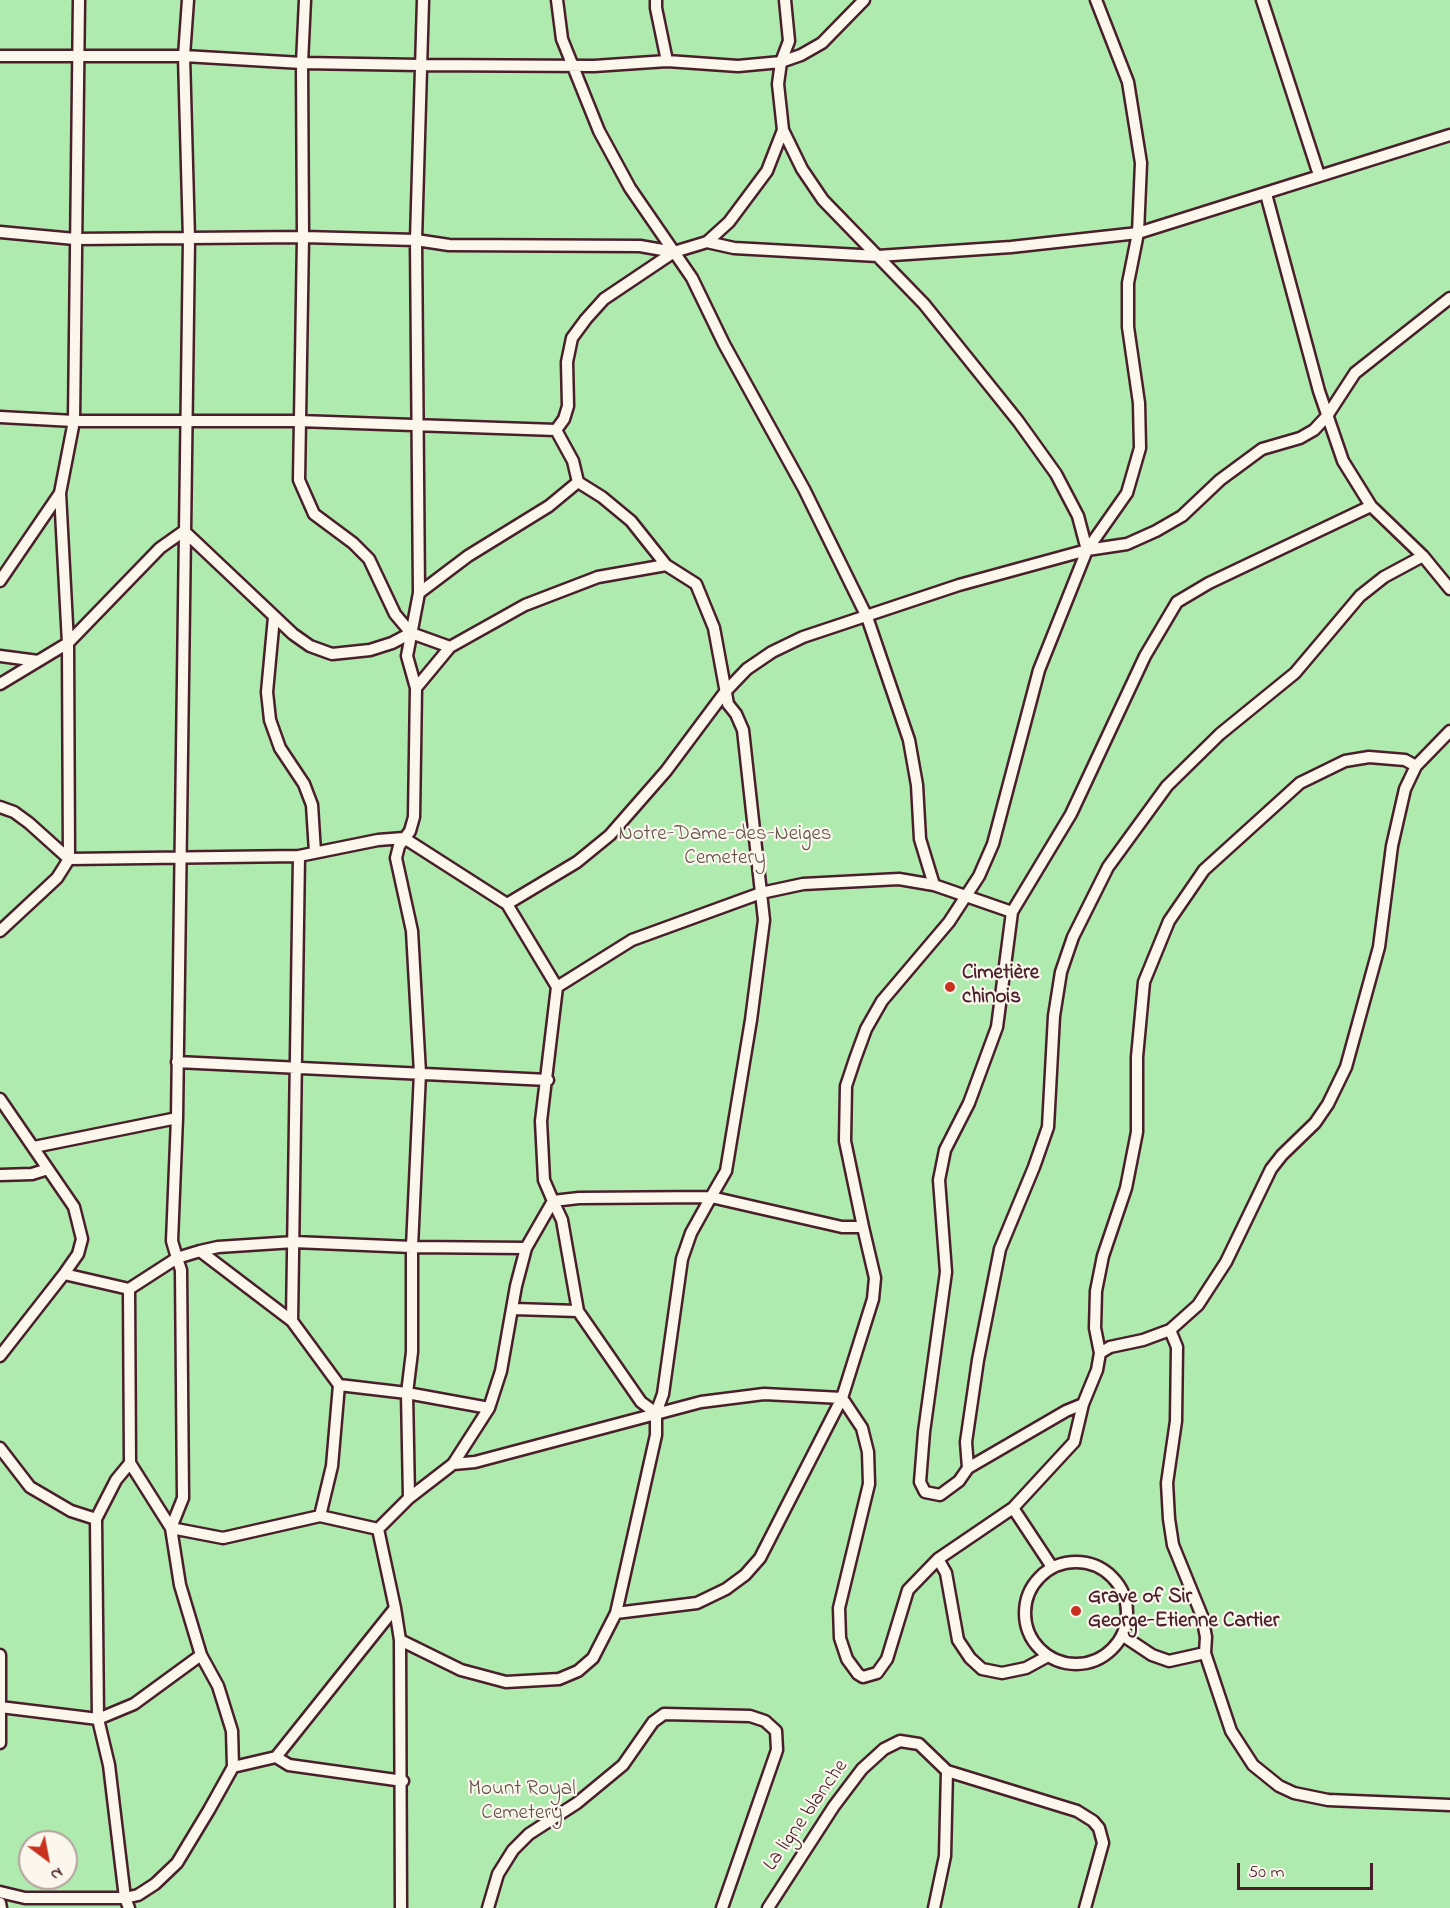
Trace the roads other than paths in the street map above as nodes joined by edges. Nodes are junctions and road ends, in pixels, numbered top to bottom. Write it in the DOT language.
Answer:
graph roads {
  1 [pos="79,0"];
  2 [pos="188,0"];
  3 [pos="305,0"];
  4 [pos="423,0"];
  5 [pos="557,0"];
  6 [pos="657,0"];
  7 [pos="786,0"];
  8 [pos="864,0"];
  9 [pos="1096,0"];
  10 [pos="1262,0"];
  11 [pos="0,56"];
  12 [pos="184,56"];
  13 [pos="76,58"];
  14 [pos="668,61"];
  15 [pos="781,62"];
  16 [pos="302,63"];
  17 [pos="420,65"];
  18 [pos="572,66"];
  19 [pos="783,130"];
  20 [pos="1450,135"];
  21 [pos="1319,175"];
  22 [pos="1266,194"];
  23 [pos="0,232"];
  24 [pos="1138,233"];
  25 [pos="303,237"];
  26 [pos="75,239"];
  27 [pos="189,239"];
  28 [pos="416,240"];
  29 [pos="707,242"];
  30 [pos="674,252"];
  31 [pos="878,256"];
  32 [pos="1450,298"];
  33 [pos="1327,416"];
  34 [pos="0,417"];
  35 [pos="74,421"];
  36 [pos="299,421"];
  37 [pos="186,422"];
  38 [pos="416,424"];
  39 [pos="556,430"];
  40 [pos="578,482"];
  41 [pos="60,493"];
  42 [pos="1371,506"];
  43 [pos="184,531"];
  44 [pos="1088,550"];
  45 [pos="1423,556"];
  46 [pos="666,565"];
  47 [pos="0,581"];
  48 [pos="1450,589"];
  49 [pos="419,593"];
  50 [pos="274,616"];
  51 [pos="867,617"];
  52 [pos="411,633"];
  53 [pos="68,643"];
  54 [pos="450,647"];
  55 [pos="0,656"];
  56 [pos="38,661"];
  57 [pos="0,684"];
  58 [pos="416,688"];
  59 [pos="725,692"];
  60 [pos="1450,731"];
  61 [pos="1416,766"];
  62 [pos="0,807"];
  63 [pos="404,838"];
  64 [pos="315,852"];
  65 [pos="299,856"];
  66 [pos="69,859"];
  67 [pos="180,859"];
  68 [pos="934,885"];
  69 [pos="761,893"];
  70 [pos="966,896"];
  71 [pos="507,904"];
  72 [pos="1012,912"];
  73 [pos="0,931"];
  74 [pos="557,987"];
  75 [pos="177,1062"];
  76 [pos="296,1070"];
  77 [pos="420,1073"];
  78 [pos="548,1080"];
  79 [pos="0,1099"];
  80 [pos="177,1118"];
  81 [pos="34,1147"];
  82 [pos="48,1169"];
  83 [pos="0,1174"];
  84 [pos="711,1197"];
  85 [pos="553,1201"];
  86 [pos="862,1227"];
  87 [pos="294,1242"];
  88 [pos="412,1247"];
  89 [pos="526,1248"];
  90 [pos="200,1251"];
  91 [pos="177,1258"];
  92 [pos="64,1274"];
  93 [pos="129,1289"];
  94 [pos="514,1309"];
  95 [pos="578,1311"];
  96 [pos="292,1321"];
  97 [pos="1170,1330"];
  98 [pos="1100,1353"];
  99 [pos="0,1356"];
  100 [pos="339,1385"];
  101 [pos="407,1393"];
  102 [pos="842,1398"];
  103 [pos="1083,1404"];
  104 [pos="489,1408"];
  105 [pos="656,1413"];
  106 [pos="0,1448"];
  107 [pos="130,1463"];
  108 [pos="453,1464"];
  109 [pos="968,1468"];
  110 [pos="409,1498"];
  111 [pos="1013,1508"];
  112 [pos="320,1516"];
  113 [pos="96,1519"];
  114 [pos="171,1528"];
  115 [pos="378,1528"];
  116 [pos="938,1559"];
  117 [pos="1052,1567"];
  118 [pos="395,1608"];
  119 [pos="616,1613"];
  120 [pos="1122,1635"];
  121 [pos="400,1640"];
  122 [pos="1205,1653"];
  123 [pos="0,1655"];
  124 [pos="201,1655"];
  125 [pos="1048,1656"];
  126 [pos="1,1707"];
  127 [pos="98,1719"];
  128 [pos="0,1743"];
  129 [pos="276,1757"];
  130 [pos="233,1767"];
  131 [pos="947,1771"];
  132 [pos="403,1781"];
  133 [pos="1450,1805"];
  134 [pos="0,1892"];
  135 [pos="0,1903"];
  136 [pos="127,1903"];
  137 [pos="1,1908"];
  138 [pos="401,1908"];
  139 [pos="488,1908"];
  140 [pos="722,1908"];
  141 [pos="768,1908"];
  142 [pos="934,1908"];
  143 [pos="1085,1908"];
  1 -- 13 [label="lane"];
  2 -- 12 [label="lane"];
  3 -- 16 [label="lane"];
  4 -- 17 [label="lane"];
  5 -- 18 [label="lane"];
  6 -- 14 [label="lane"];
  7 -- 15 [label="lane"];
  8 -- 15 [label="lane"];
  9 -- 24 [label="lane"];
  10 -- 21 [label="lane"];
  11 -- 13 [label="lane"];
  12 -- 13 [label="lane"];
  12 -- 16 [label="lane"];
  12 -- 27 [label="lane"];
  13 -- 26 [label="lane"];
  14 -- 15 [label="lane"];
  14 -- 18 [label="lane"];
  15 -- 19 [label="lane"];
  16 -- 17 [label="lane"];
  16 -- 25 [label="lane"];
  17 -- 18 [label="lane"];
  17 -- 28 [label="lane"];
  18 -- 30 [label="lane"];
  19 -- 29 [label="lane"];
  19 -- 31 [label="lane"];
  20 -- 21 [label="lane"];
  21 -- 22 [label="lane"];
  22 -- 24 [label="lane"];
  22 -- 33 [label="lane"];
  23 -- 26 [label="lane"];
  24 -- 31 [label="lane"];
  24 -- 44 [label="lane"];
  25 -- 27 [label="lane"];
  25 -- 28 [label="lane"];
  25 -- 36 [label="lane"];
  26 -- 27 [label="lane"];
  26 -- 35 [label="lane"];
  27 -- 37 [label="lane"];
  28 -- 30 [label="lane"];
  28 -- 38 [label="lane"];
  29 -- 30 [label="lane"];
  29 -- 31 [label="lane"];
  30 -- 39 [label="lane"];
  30 -- 51 [label="lane"];
  31 -- 44 [label="lane"];
  32 -- 33 [label="lane"];
  33 -- 42 [label="lane"];
  33 -- 44 [label="lane"];
  34 -- 35 [label="lane"];
  35 -- 37 [label="lane"];
  35 -- 41 [label="lane"];
  36 -- 37 [label="lane"];
  36 -- 38 [label="lane"];
  36 -- 52 [label="lane"];
  37 -- 43 [label="lane"];
  38 -- 39 [label="lane"];
  38 -- 49 [label="lane"];
  39 -- 40 [label="lane"];
  40 -- 46 [label="lane"];
  40 -- 49 [label="lane"];
  41 -- 47 [label="lane"];
  41 -- 53 [label="lane"];
  42 -- 45 [label="lane"];
  42 -- 72 [label="lane"];
  43 -- 50 [label="lane"];
  43 -- 53 [label="lane"];
  43 -- 67 [label="lane"];
  44 -- 51 [label="lane"];
  44 -- 70 [label="lane"];
  45 -- 48 [label="lane"];
  45 -- 109 [label="lane"];
  46 -- 54 [label="lane"];
  46 -- 59 [label="lane"];
  49 -- 52 [label="lane"];
  50 -- 52 [label="lane"];
  50 -- 64 [label="lane"];
  51 -- 59 [label="lane"];
  51 -- 68 [label="lane"];
  52 -- 54 [label="lane"];
  52 -- 58 [label="lane"];
  53 -- 56 [label="lane"];
  53 -- 66 [label="lane"];
  54 -- 58 [label="lane"];
  55 -- 56 [label="lane"];
  56 -- 57 [label="lane"];
  58 -- 63 [label="lane"];
  59 -- 69 [label="lane"];
  59 -- 71 [label="lane"];
  60 -- 61 [label="lane"];
  61 -- 97 [label="lane"];
  61 -- 98 [label="lane"];
  62 -- 66 [label="lane"];
  63 -- 64 [label="lane"];
  63 -- 71 [label="lane"];
  63 -- 77 [label="lane"];
  64 -- 65 [label="lane"];
  65 -- 67 [label="lane"];
  65 -- 76 [label="lane"];
  66 -- 67 [label="lane"];
  66 -- 73 [label="lane"];
  67 -- 75 [label="lane"];
  68 -- 69 [label="lane"];
  68 -- 70 [label="lane"];
  69 -- 74 [label="lane"];
  69 -- 84 [label="lane"];
  70 -- 72 [label="lane"];
  70 -- 86 [label="lane"];
  71 -- 74 [label="lane"];
  72 -- 109 [label="lane"];
  74 -- 78 [label="lane"];
  75 -- 76 [label="lane"];
  75 -- 80 [label="lane"];
  76 -- 77 [label="lane"];
  76 -- 87 [label="lane"];
  77 -- 78 [label="lane"];
  77 -- 88 [label="lane"];
  78 -- 85 [label="lane"];
  79 -- 81 [label="lane"];
  80 -- 81 [label="lane"];
  80 -- 91 [label="lane"];
  81 -- 82 [label="lane"];
  82 -- 83 [label="lane"];
  82 -- 92 [label="lane"];
  84 -- 85 [label="lane"];
  84 -- 86 [label="lane"];
  84 -- 105 [label="lane"];
  85 -- 89 [label="lane"];
  85 -- 95 [label="lane"];
  86 -- 102 [label="lane"];
  87 -- 88 [label="lane"];
  87 -- 90 [label="lane"];
  87 -- 96 [label="lane"];
  88 -- 89 [label="lane"];
  88 -- 101 [label="lane"];
  89 -- 94 [label="lane"];
  90 -- 91 [label="lane"];
  90 -- 96 [label="lane"];
  91 -- 93 [label="lane"];
  91 -- 114 [label="lane"];
  92 -- 93 [label="lane"];
  92 -- 99 [label="lane"];
  93 -- 107 [label="lane"];
  94 -- 95 [label="lane"];
  94 -- 104 [label="lane"];
  95 -- 105 [label="lane"];
  96 -- 100 [label="lane"];
  97 -- 98 [label="lane"];
  97 -- 122 [label="lane"];
  98 -- 103 [label="lane"];
  100 -- 101 [label="lane"];
  100 -- 112 [label="lane"];
  101 -- 104 [label="lane"];
  101 -- 110 [label="lane"];
  102 -- 105 [label="lane"];
  102 -- 116 [label="lane"];
  102 -- 119 [label="lane"];
  103 -- 109 [label="lane"];
  103 -- 111 [label="lane"];
  104 -- 108 [label="lane"];
  105 -- 108 [label="lane"];
  105 -- 119 [label="lane"];
  106 -- 113 [label="lane"];
  107 -- 113 [label="lane"];
  107 -- 114 [label="lane"];
  108 -- 110 [label="lane"];
  110 -- 115 [label="lane"];
  111 -- 116 [label="lane"];
  111 -- 117 [label="lane"];
  112 -- 114 [label="lane"];
  112 -- 115 [label="lane"];
  113 -- 127 [label="lane"];
  114 -- 124 [label="lane"];
  115 -- 118 [label="lane"];
  116 -- 125 [label="lane"];
  117 -- 120 [label="lane"];
  117 -- 125 [label="lane"];
  118 -- 121 [label="lane"];
  118 -- 129 [label="lane"];
  119 -- 121 [label="lane"];
  120 -- 122 [label="lane"];
  120 -- 125 [label="lane"];
  121 -- 132 [label="lane"];
  122 -- 133 [label="lane"];
  123 -- 126 [label="lane"];
  124 -- 127 [label="lane"];
  124 -- 130 [label="lane"];
  126 -- 127 [label="lane"];
  126 -- 128 [label="lane"];
  127 -- 136 [label="lane"];
  129 -- 130 [label="lane"];
  129 -- 132 [label="lane"];
  130 -- 136 [label="lane"];
  131 -- 141 [label="lane, La ligne blanche"];
  131 -- 142 [label="lane"];
  131 -- 143 [label="lane"];
  132 -- 138 [label="lane"];
  134 -- 136 [label="lane"];
  135 -- 137 [label="lane"];
  139 -- 140 [label="lane"];
}
